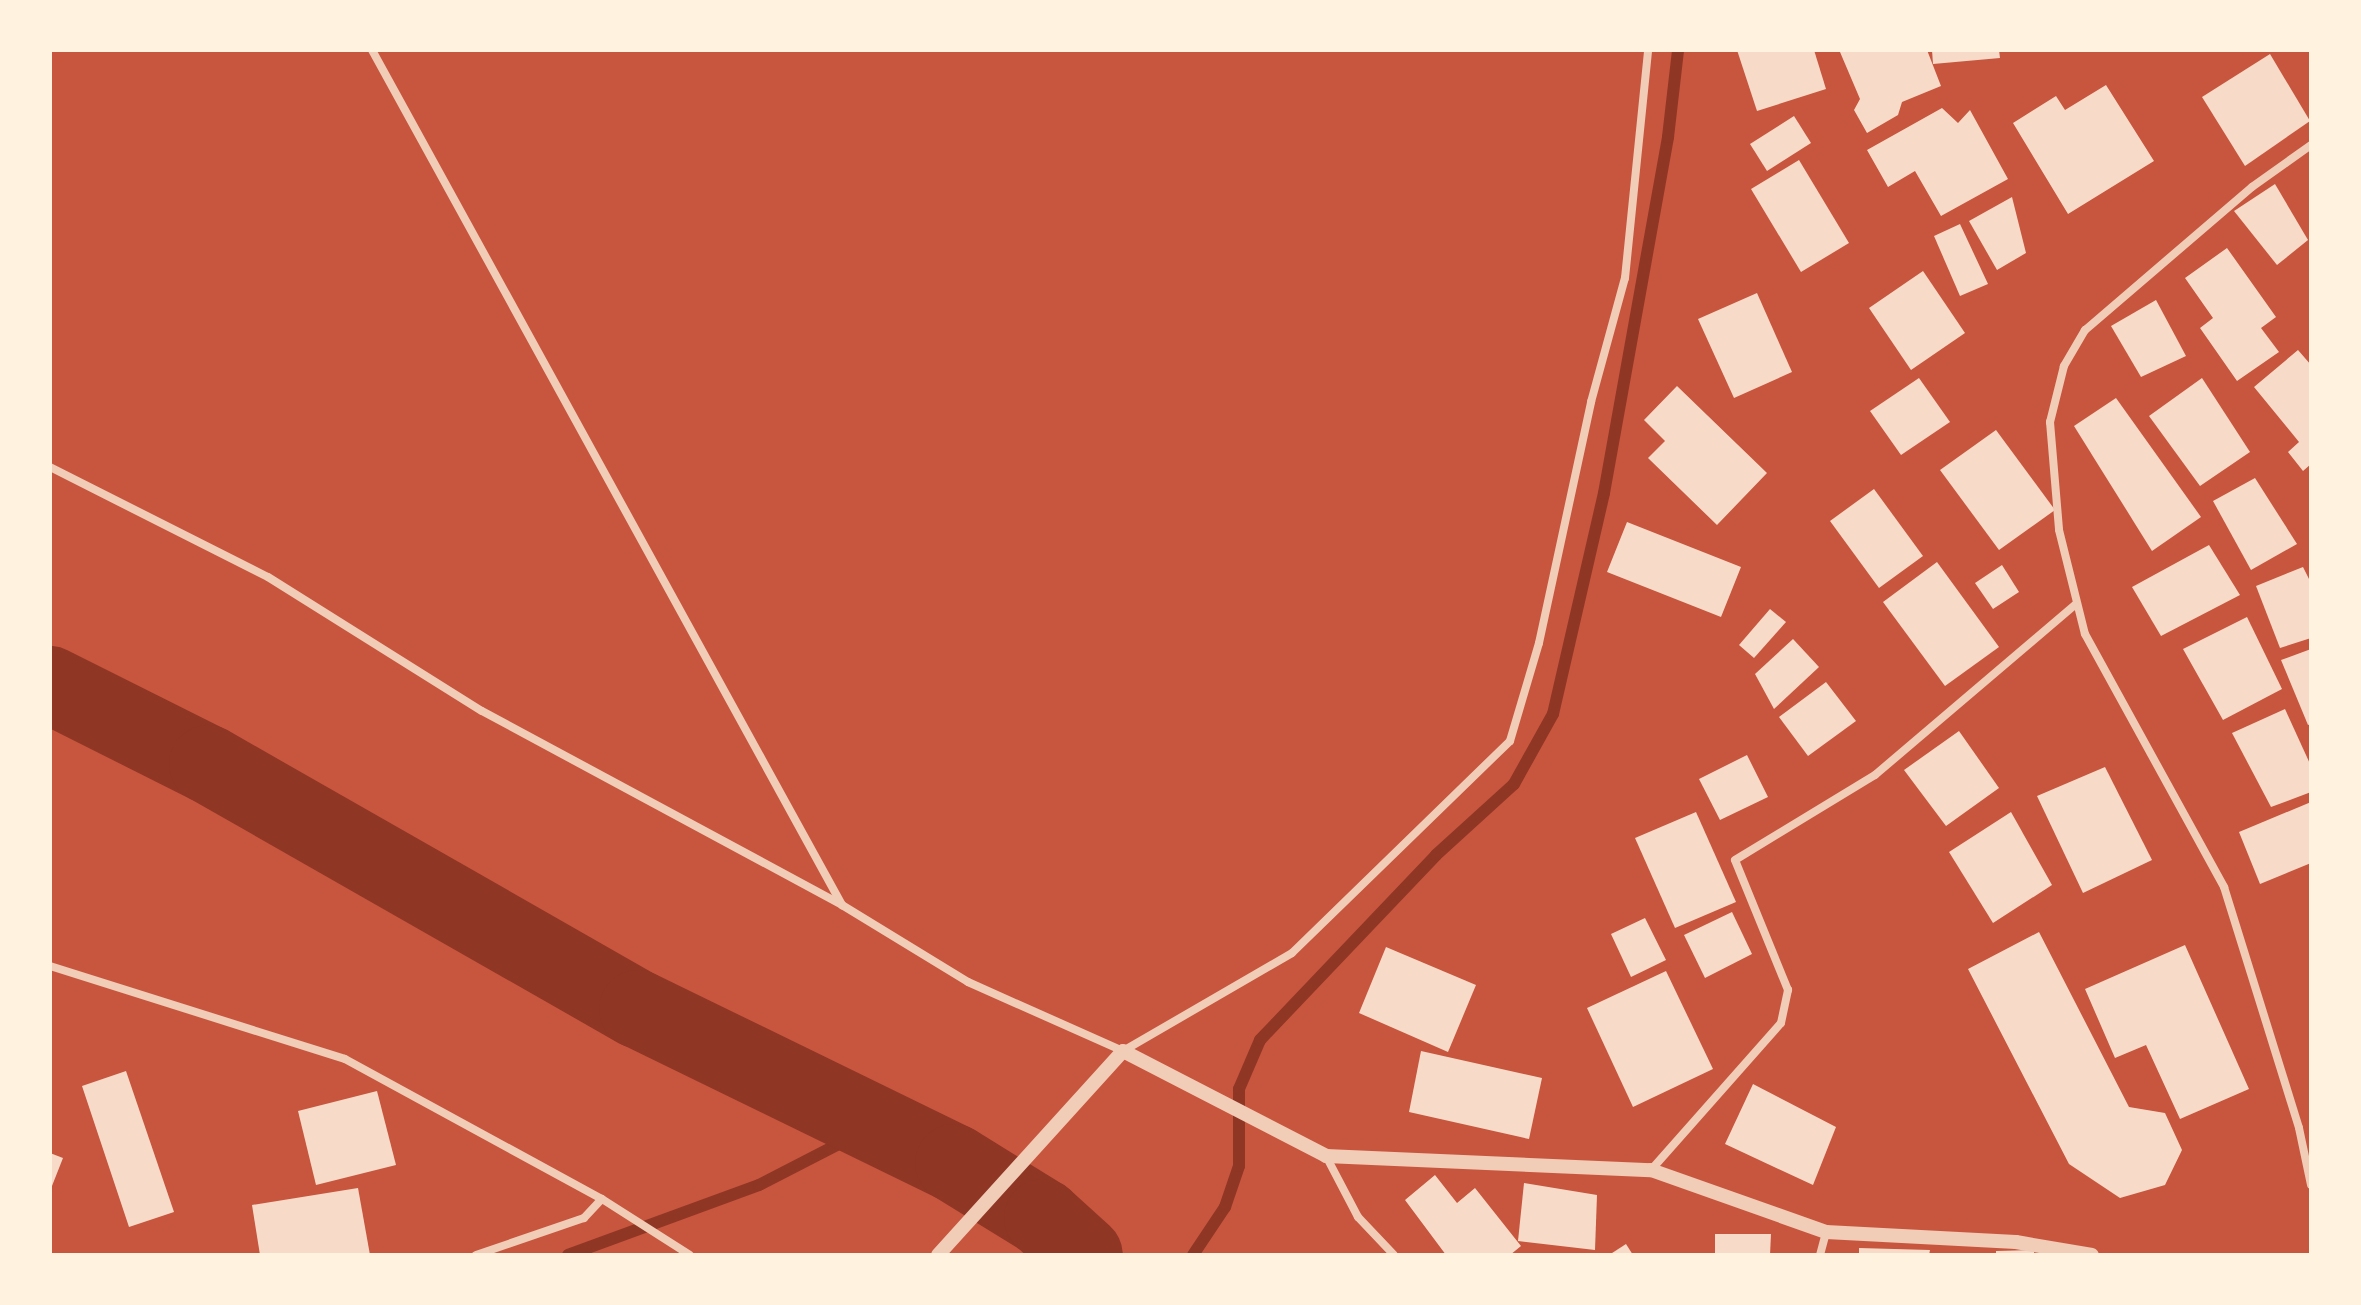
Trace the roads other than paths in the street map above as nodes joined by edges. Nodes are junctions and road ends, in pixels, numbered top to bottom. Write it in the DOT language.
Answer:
graph roads {
  1 [pos="372,50"];
  2 [pos="1648,50"];
  3 [pos="2311,145"];
  4 [pos="50,467"];
  5 [pos="2075,605"];
  6 [pos="842,905"];
  7 [pos="50,966"];
  8 [pos="1123,1051"];
  9 [pos="1326,1156"];
  10 [pos="1651,1170"];
  11 [pos="2311,1185"];
  12 [pos="602,1199"];
  13 [pos="1826,1232"];
  14 [pos="476,1255"];
  15 [pos="690,1255"];
  16 [pos="938,1255"];
  17 [pos="1394,1255"];
  18 [pos="1820,1255"];
  19 [pos="2092,1255"];
  1 -- 6 [label="street"];
  2 -- 8 [label="street"];
  3 -- 5 [label="street"];
  4 -- 6 [label="street"];
  5 -- 10 [label="street"];
  5 -- 11 [label="street"];
  6 -- 8 [label="street"];
  7 -- 12 [label="street"];
  8 -- 9 [label="street"];
  8 -- 16 [label="street"];
  9 -- 10 [label="street"];
  9 -- 17 [label="street"];
  10 -- 13 [label="street"];
  12 -- 14 [label="street"];
  12 -- 15 [label="street"];
  13 -- 18 [label="street"];
  13 -- 19 [label="street"];
}
